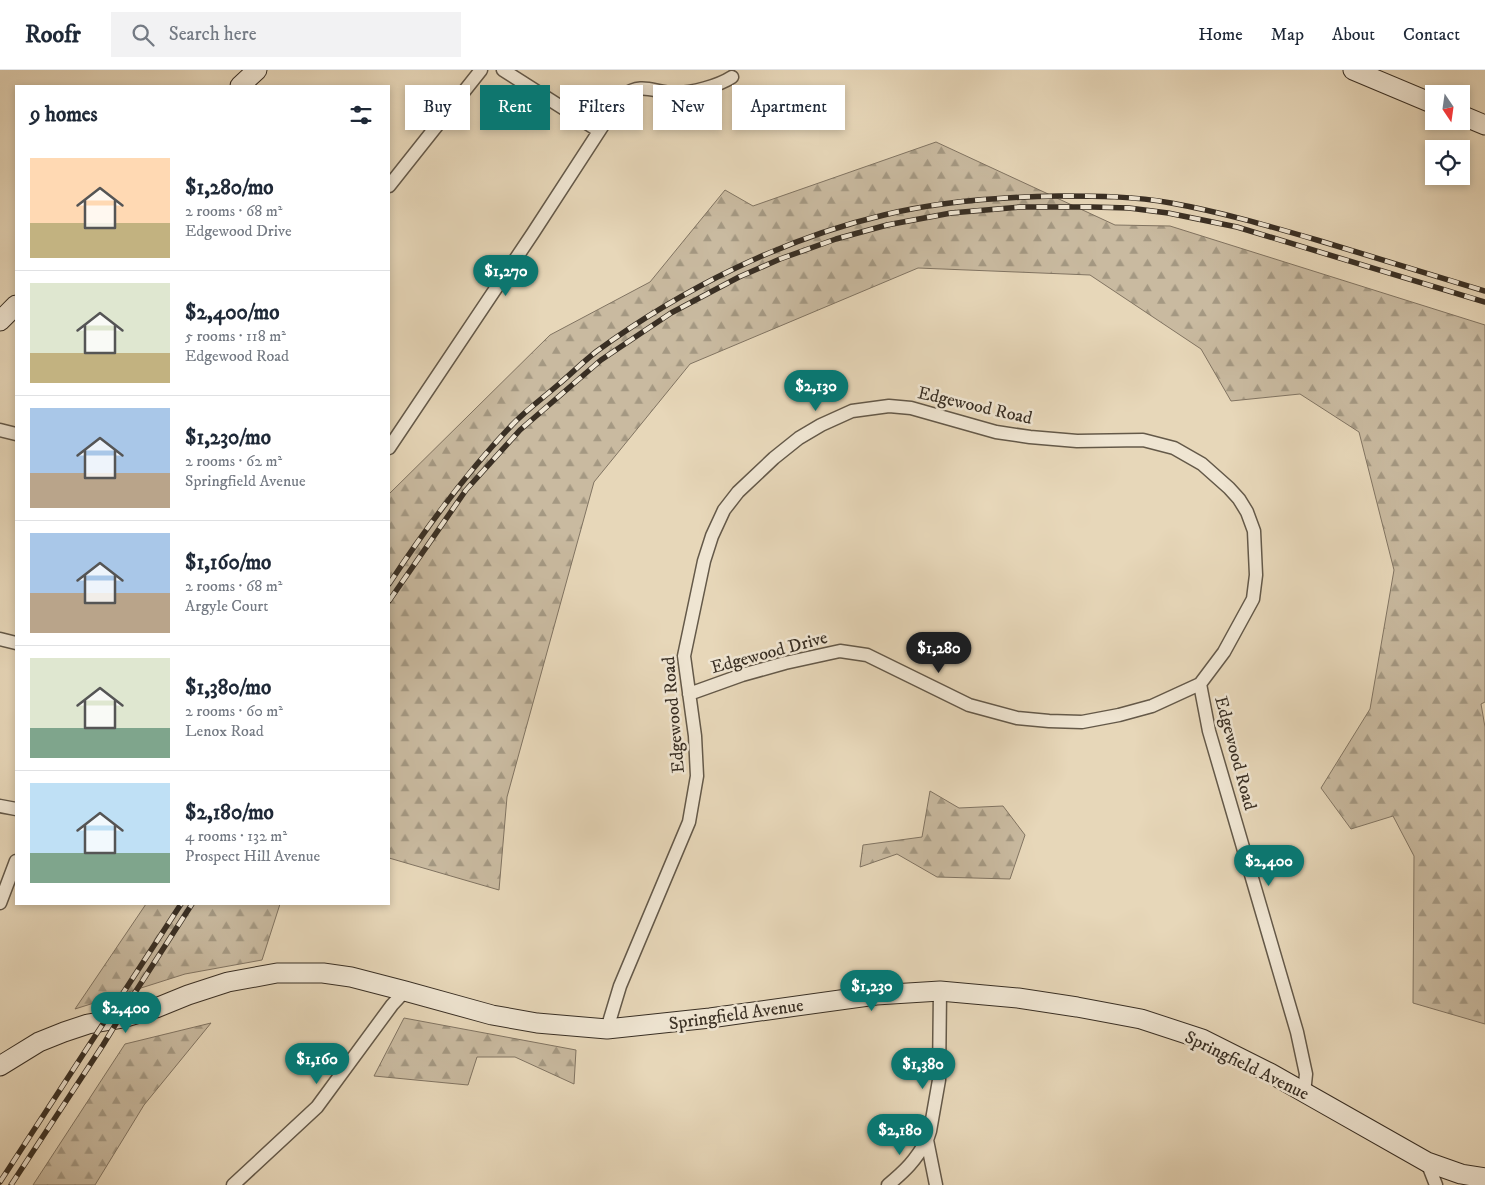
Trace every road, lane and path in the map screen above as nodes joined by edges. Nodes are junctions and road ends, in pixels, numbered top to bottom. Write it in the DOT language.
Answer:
graph roads {
  1 [pos="257,70"];
  2 [pos="481,70"];
  3 [pos="503,70"];
  4 [pos="1353,70"];
  5 [pos="732,77"];
  6 [pos="241,85"];
  7 [pos="1425,100"];
  8 [pos="1470,119"];
  9 [pos="1485,125"];
  10 [pos="599,131"];
  11 [pos="390,185"];
  12 [pos="15,306"];
  13 [pos="0,321"];
  14 [pos="0,430"];
  15 [pos="15,434"];
  16 [pos="390,447"];
  17 [pos="0,640"];
  18 [pos="15,643"];
  19 [pos="1200,684"];
  20 [pos="689,694"];
  21 [pos="0,806"];
  22 [pos="15,809"];
  23 [pos="15,864"];
  24 [pos="0,903"];
  25 [pos="405,991"];
  26 [pos="940,991"];
  27 [pos="606,1029"];
  28 [pos="0,1066"];
  29 [pos="1304,1093"];
  30 [pos="927,1140"];
  31 [pos="1427,1162"];
  32 [pos="1485,1178"];
  33 [pos="233,1185"];
  34 [pos="888,1185"];
  35 [pos="936,1185"];
  36 [pos="1436,1185"];
  1 -- 6 [label="main road"];
  2 -- 11 [label="street"];
  3 -- 10 [label="street"];
  4 -- 7 [label="main road"];
  5 -- 10 [label="street"];
  8 -- 9 [label="main road"];
  10 -- 16 [label="street"];
  12 -- 13 [label="main road"];
  14 -- 15 [label="street"];
  17 -- 18 [label="street"];
  19 -- 20 [label="street, Edgewood Drive"];
  19 -- 20 [label="street, Edgewood Road"];
  19 -- 29 [label="street, Edgewood Road"];
  20 -- 27 [label="street, Edgewood Road"];
  21 -- 22 [label="street"];
  23 -- 24 [label="street"];
  25 -- 27 [label="main road, Springfield Avenue"];
  25 -- 28 [label="main road, Springfield Avenue"];
  25 -- 33 [label="street"];
  26 -- 27 [label="main road, Springfield Avenue"];
  26 -- 29 [label="main road, Springfield Avenue"];
  26 -- 30 [label="street"];
  29 -- 31 [label="main road, Springfield Avenue"];
  30 -- 34 [label="street"];
  30 -- 35 [label="street"];
  31 -- 32 [label="main road, Springfield Avenue"];
  31 -- 36 [label="street"];
}
